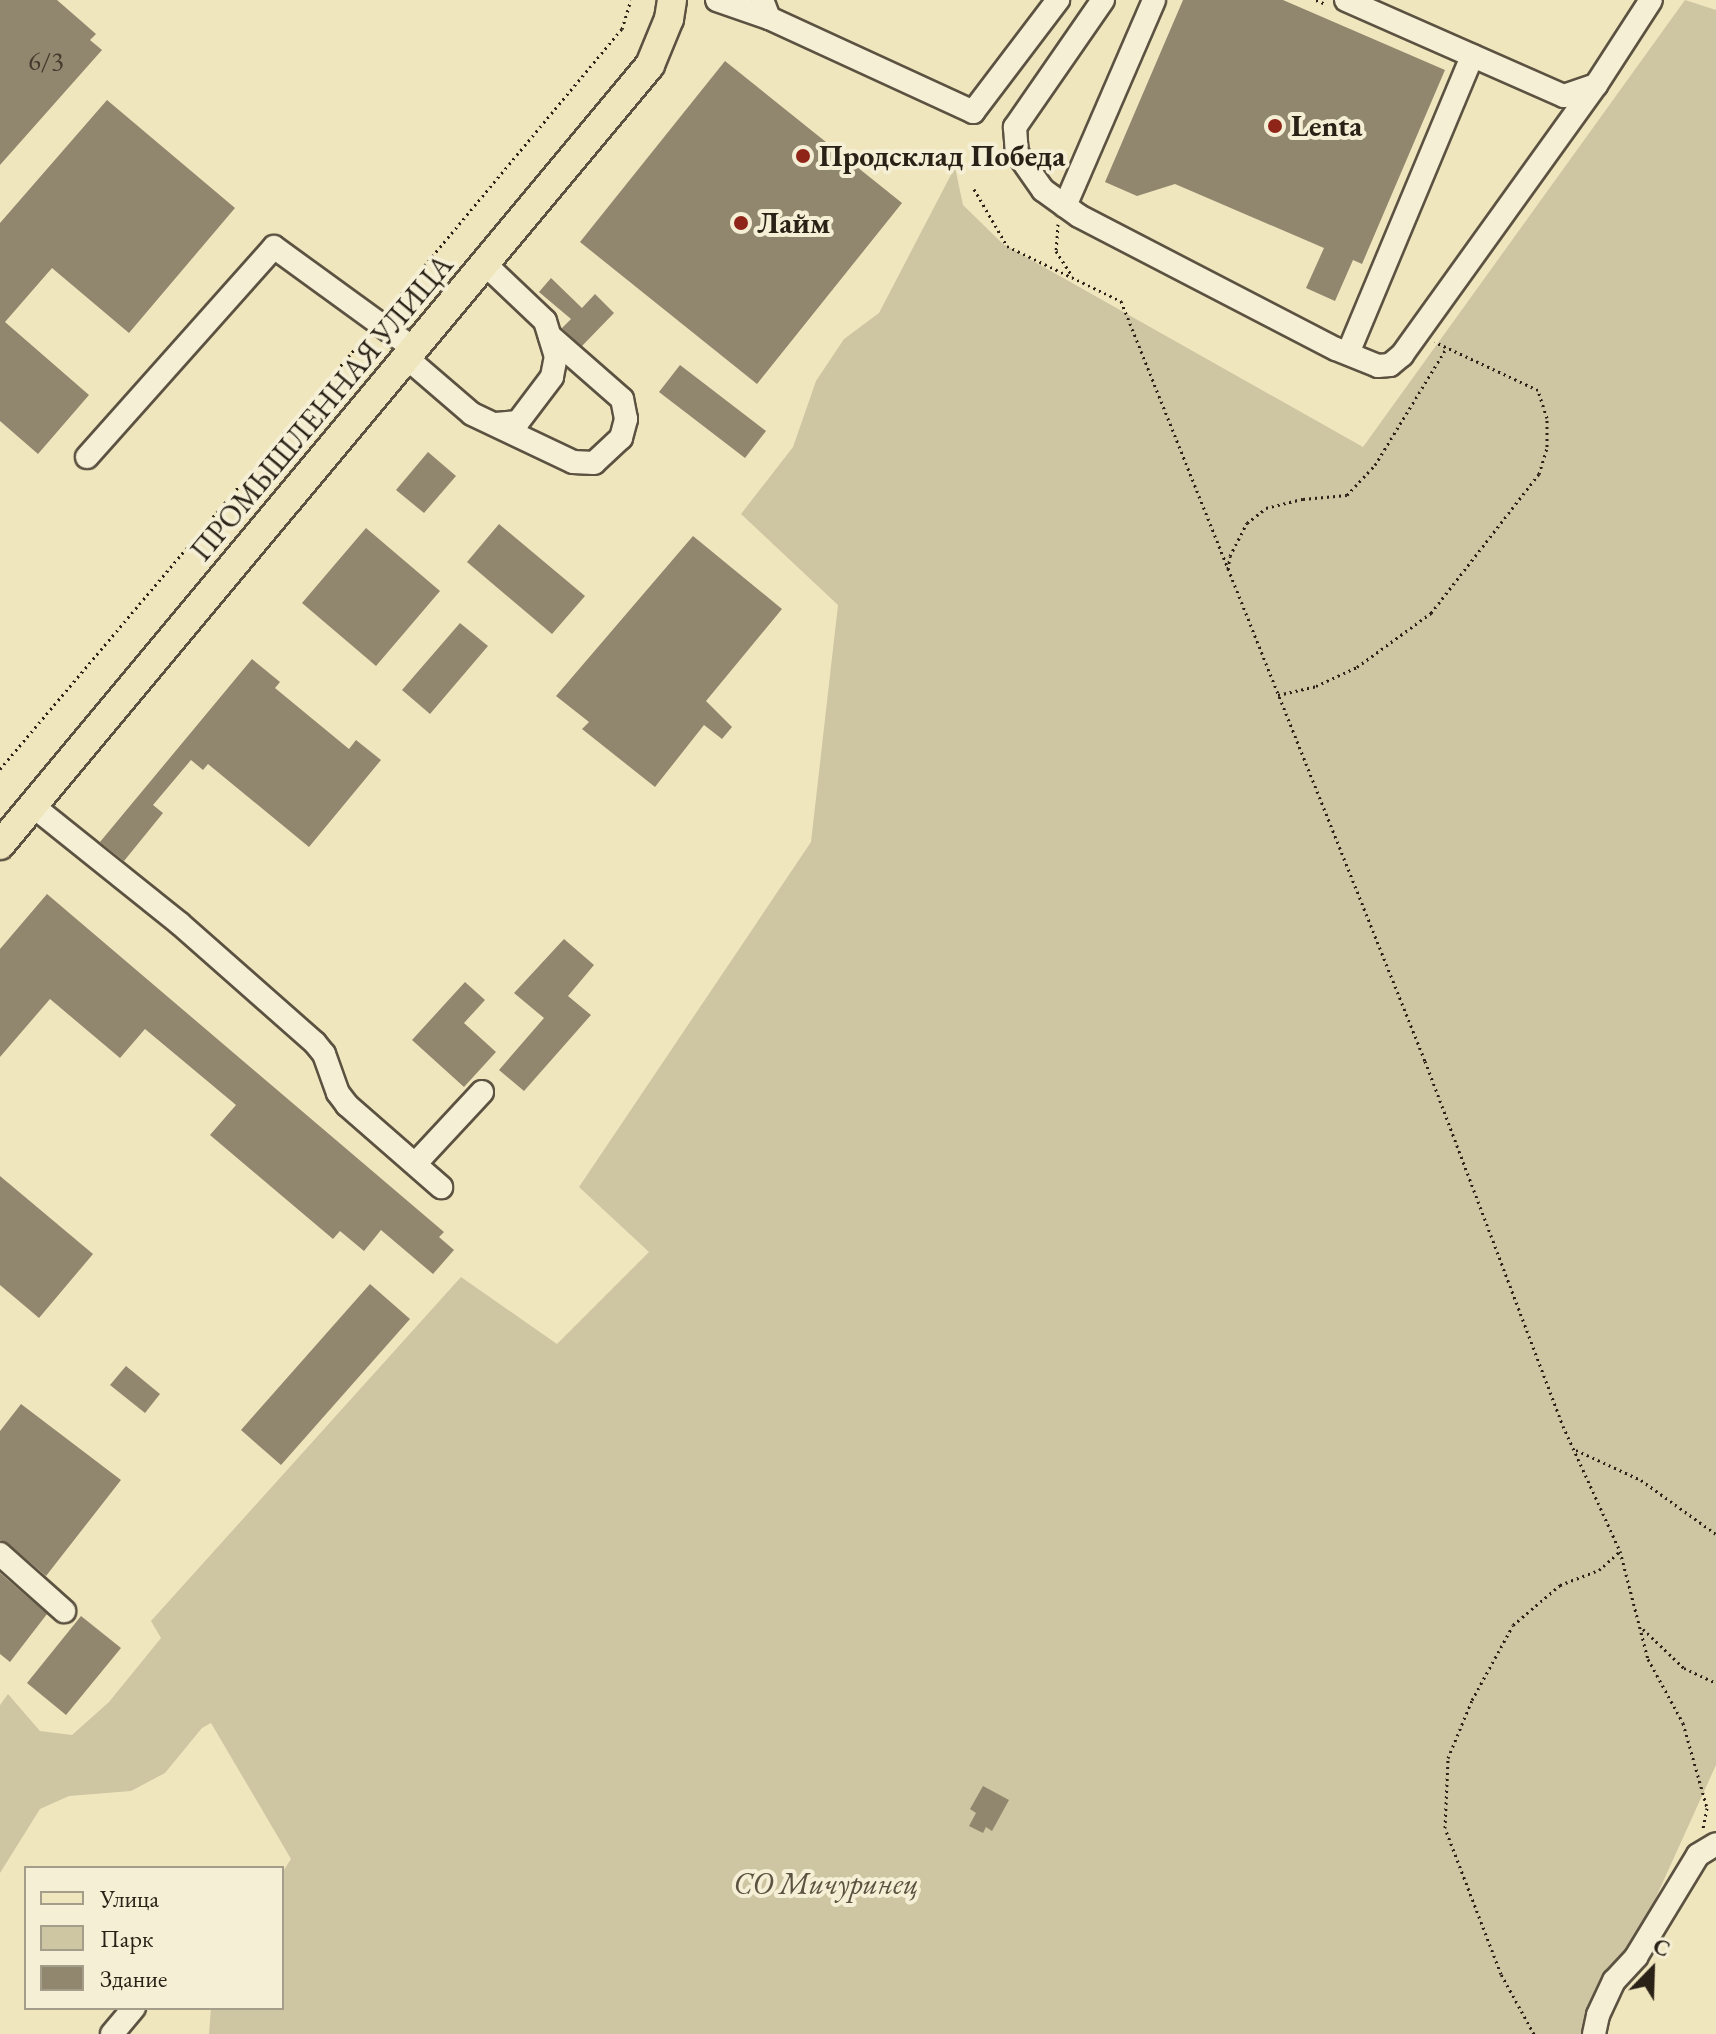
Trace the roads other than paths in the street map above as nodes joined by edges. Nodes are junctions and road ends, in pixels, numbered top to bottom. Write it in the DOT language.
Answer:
graph roads {
  1 [pos="672,0"];
  2 [pos="717,0"];
  3 [pos="1058,0"];
  4 [pos="1103,0"];
  5 [pos="1154,0"];
  6 [pos="1346,0"];
  7 [pos="1651,0"];
  8 [pos="766,9"];
  9 [pos="1472,56"];
  10 [pos="1596,85"];
  11 [pos="1065,206"];
  12 [pos="486,265"];
  13 [pos="550,336"];
  14 [pos="1348,353"];
  15 [pos="412,354"];
  16 [pos="496,424"];
  17 [pos="87,457"];
  18 [pos="33,806"];
  19 [pos="0,845"];
  20 [pos="482,1092"];
  21 [pos="416,1163"];
  22 [pos="441,1187"];
  23 [pos="0,1554"];
  24 [pos="64,1611"];
  25 [pos="1707,1850"];
  26 [pos="132,2010"];
  27 [pos="112,2034"];
  28 [pos="1594,2034"];
  1 -- 12 [label="main road, ПРОМЫШЛЕННАЯ УЛИЦА"];
  2 -- 8 [label="lane"];
  3 -- 8 [label="lane"];
  4 -- 11 [label="lane"];
  5 -- 11 [label="lane"];
  6 -- 9 [label="lane"];
  7 -- 10 [label="lane"];
  9 -- 10 [label="lane"];
  9 -- 14 [label="lane"];
  10 -- 14 [label="lane"];
  11 -- 14 [label="lane"];
  12 -- 13 [label="lane"];
  12 -- 15 [label="main road, ПРОМЫШЛЕННАЯ УЛИЦА"];
  13 -- 16 [label="lane"];
  13 -- 16 [label="lane"];
  15 -- 16 [label="lane"];
  15 -- 17 [label="lane"];
  15 -- 18 [label="main road, ПРОМЫШЛЕННАЯ УЛИЦА"];
  18 -- 19 [label="main road, ПРОМЫШЛЕННАЯ УЛИЦА"];
  18 -- 21 [label="lane"];
  20 -- 21 [label="lane"];
  21 -- 22 [label="lane"];
  23 -- 24 [label="lane"];
  25 -- 28 [label="lane"];
  26 -- 27 [label="lane"];
}
